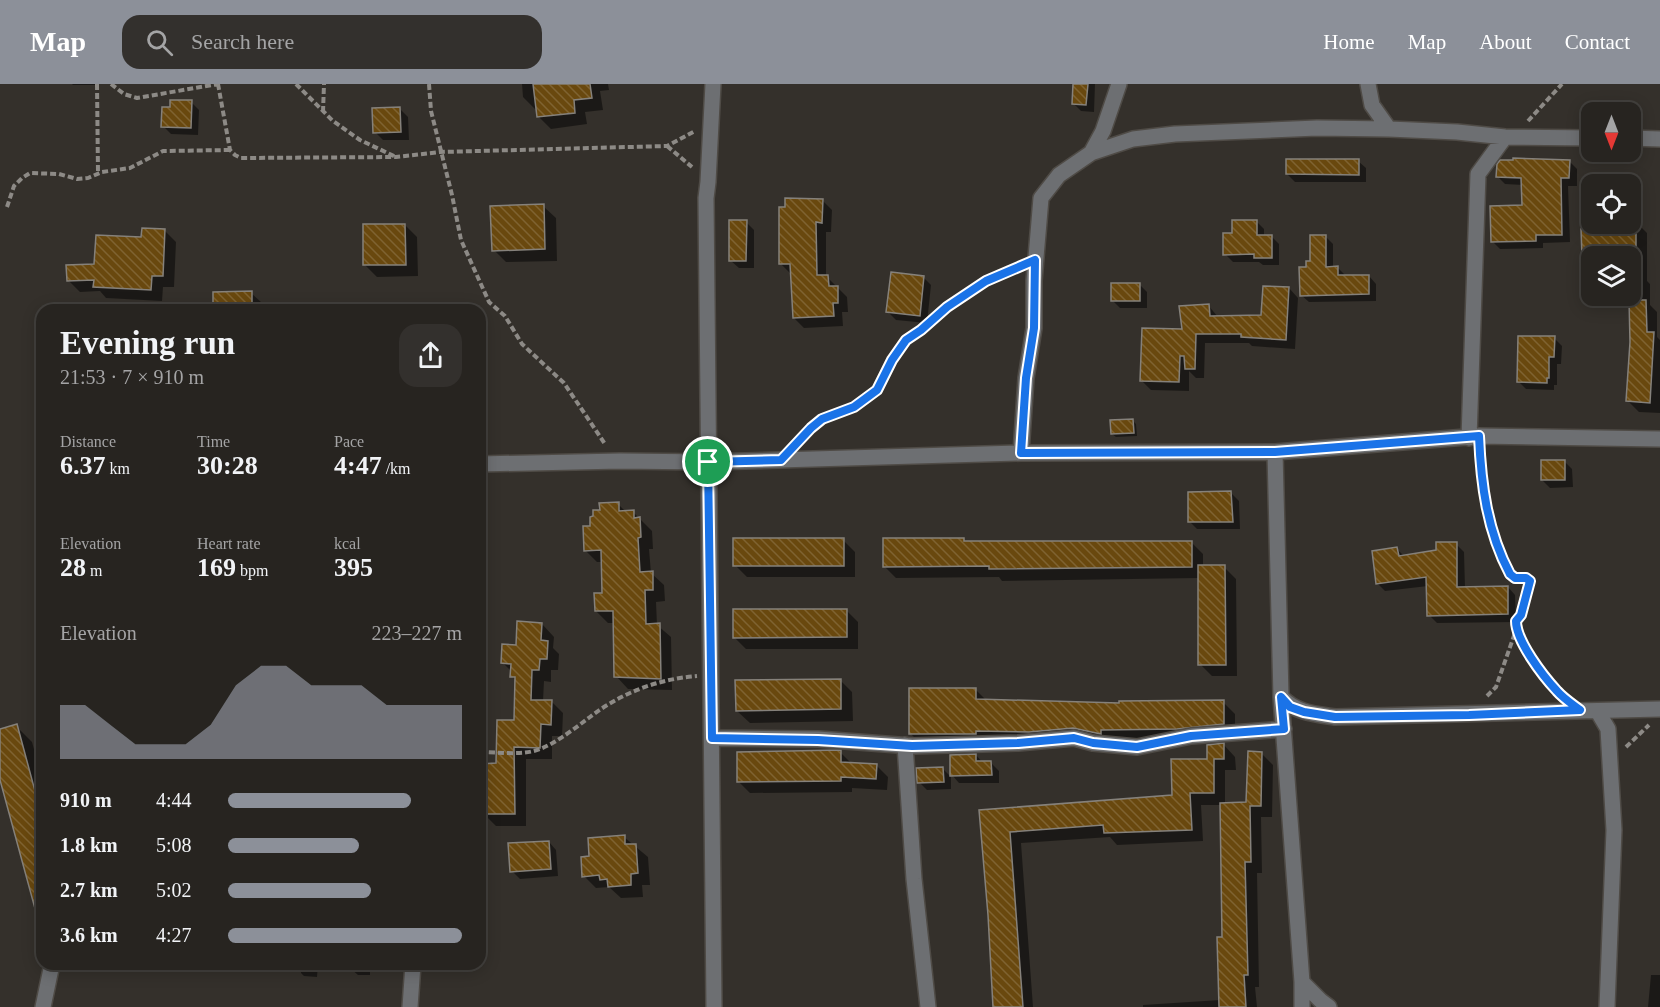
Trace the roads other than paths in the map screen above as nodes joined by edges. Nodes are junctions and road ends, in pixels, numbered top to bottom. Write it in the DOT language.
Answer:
graph roads {
  1 [pos="712,84"];
  2 [pos="1119,84"];
  3 [pos="1368,84"];
  4 [pos="1389,129"];
  5 [pos="1509,137"];
  6 [pos="1581,138"];
  7 [pos="1641,138"];
  8 [pos="1660,139"];
  9 [pos="1091,153"];
  10 [pos="1474,437"];
  11 [pos="1660,439"];
  12 [pos="1275,452"];
  13 [pos="1021,453"];
  14 [pos="708,462"];
  15 [pos="486,464"];
  16 [pos="1281,697"];
  17 [pos="1623,711"];
  18 [pos="1598,712"];
  19 [pos="1657,715"];
  20 [pos="1284,729"];
  21 [pos="1608,729"];
  22 [pos="712,738"];
  23 [pos="905,745"];
  24 [pos="51,970"];
  25 [pos="413,970"];
  26 [pos="1302,982"];
  27 [pos="43,1007"];
  28 [pos="410,1007"];
  29 [pos="714,1007"];
  30 [pos="928,1007"];
  31 [pos="1302,1007"];
  32 [pos="1329,1007"];
  33 [pos="1607,1007"];
  1 -- 14 [label="street"];
  2 -- 9 [label="street"];
  3 -- 4 [label="street"];
  4 -- 5 [label="street"];
  4 -- 9 [label="street"];
  5 -- 6 [label="street"];
  5 -- 10 [label="street"];
  7 -- 8 [label="street"];
  9 -- 13 [label="street"];
  10 -- 11 [label="street"];
  10 -- 12 [label="street"];
  12 -- 13 [label="street"];
  12 -- 16 [label="street"];
  13 -- 14 [label="street"];
  14 -- 15 [label="street"];
  14 -- 22 [label="street"];
  16 -- 18 [label="street"];
  16 -- 20 [label="street"];
  17 -- 18 [label="street"];
  17 -- 19 [label="street"];
  17 -- 21 [label="street"];
  18 -- 21 [label="street"];
  20 -- 23 [label="street"];
  20 -- 26 [label="street"];
  21 -- 33 [label="street"];
  22 -- 23 [label="street"];
  22 -- 29 [label="street"];
  23 -- 30 [label="street"];
  24 -- 27 [label="street"];
  25 -- 28 [label="street"];
  26 -- 31 [label="street"];
  26 -- 32 [label="street"];
}
